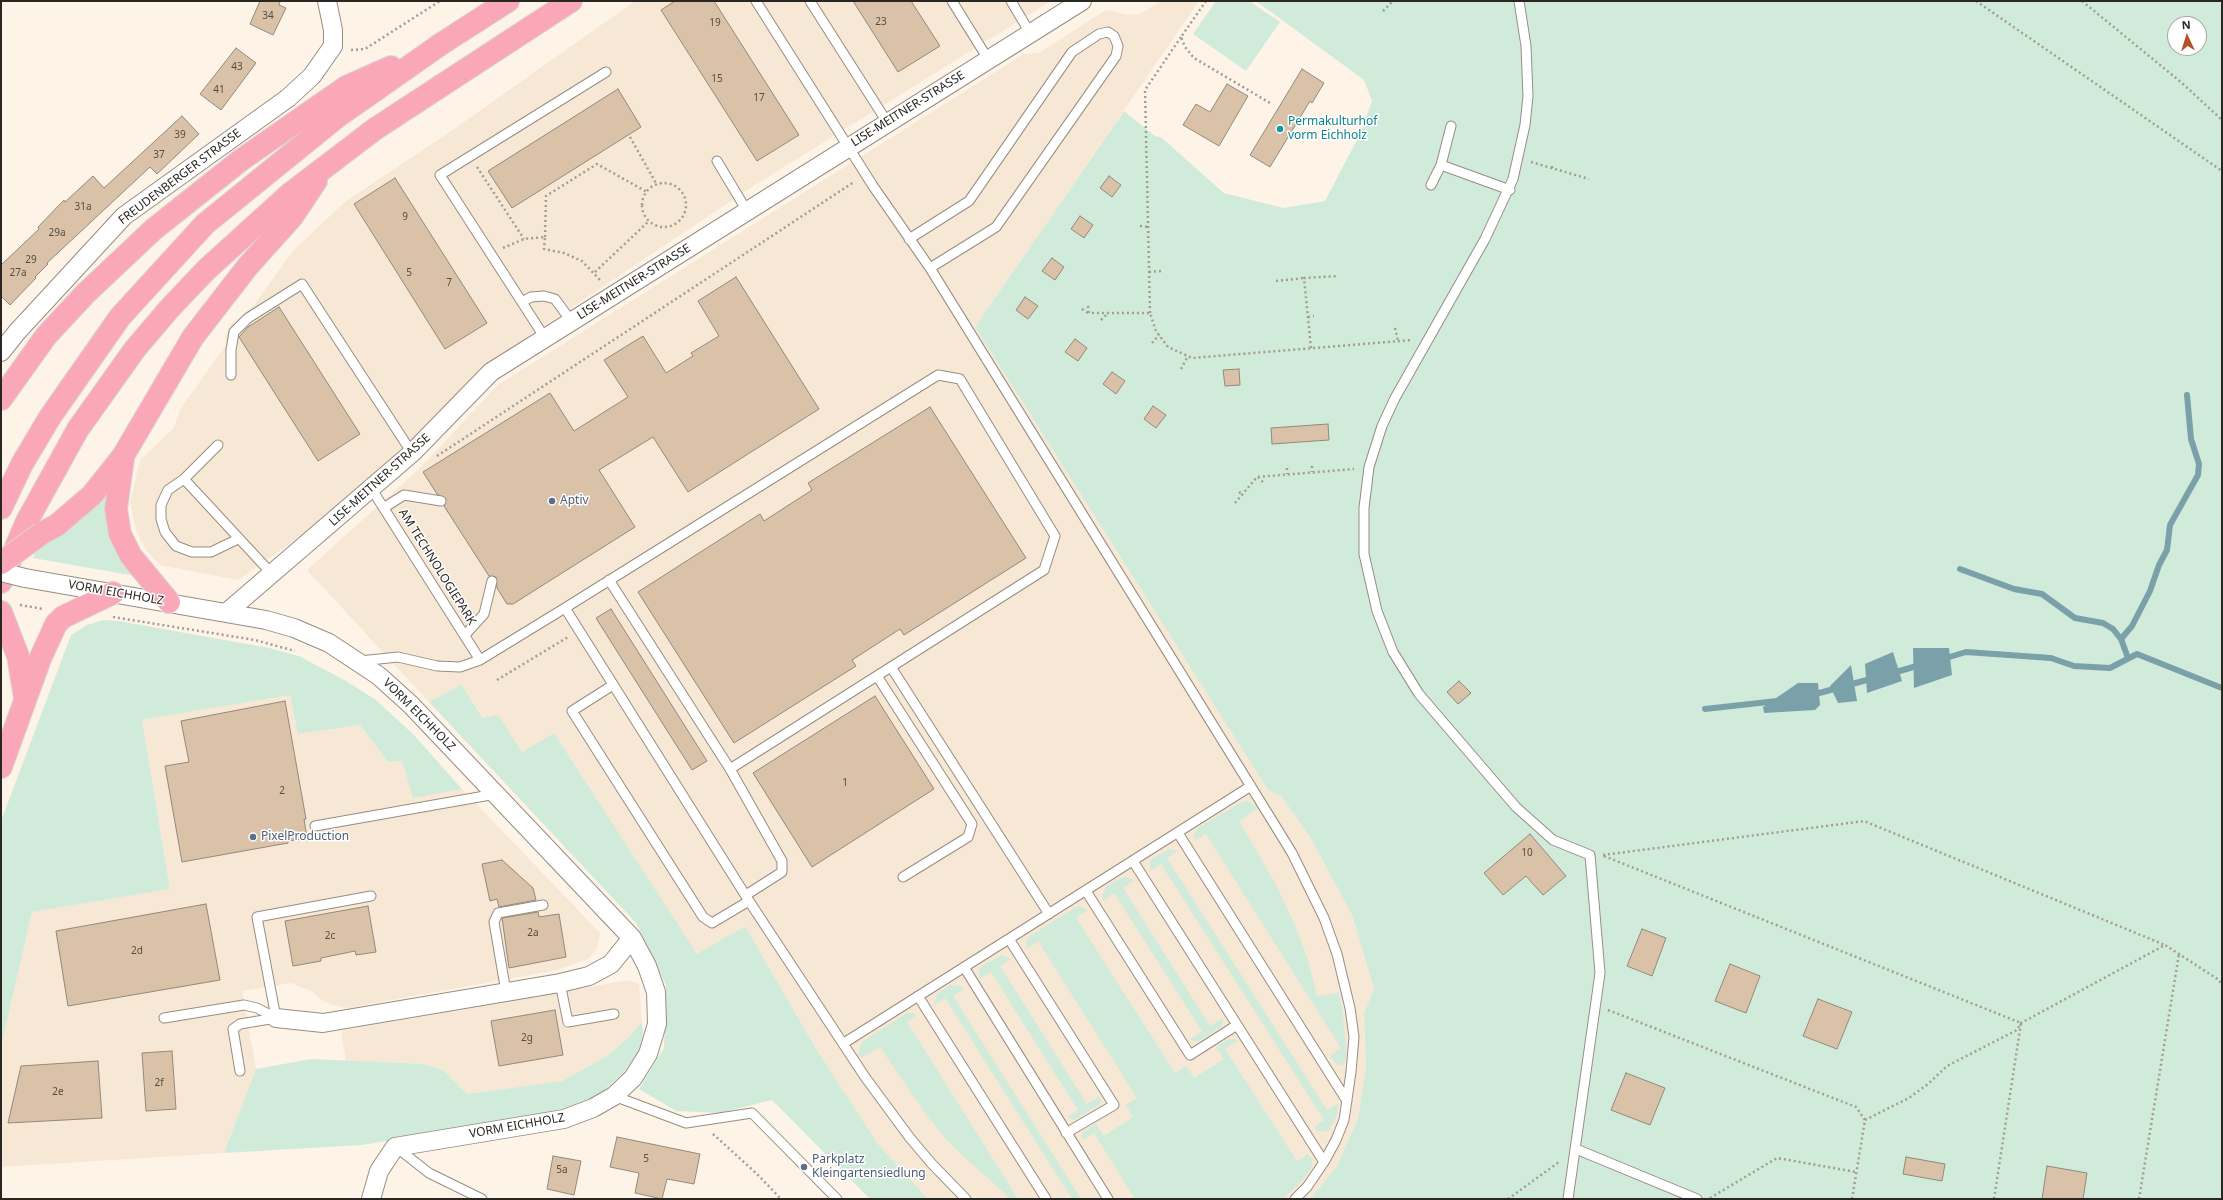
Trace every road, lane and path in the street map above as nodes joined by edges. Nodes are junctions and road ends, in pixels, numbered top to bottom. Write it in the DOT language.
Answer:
graph roads {
  1 [pos="327,1"];
  2 [pos="440,1"];
  3 [pos="508,1"];
  4 [pos="571,1"];
  5 [pos="756,1"];
  6 [pos="810,1"];
  7 [pos="952,1"];
  8 [pos="1011,1"];
  9 [pos="1082,1"];
  10 [pos="1206,1"];
  11 [pos="1518,1"];
  12 [pos="1976,1"];
  13 [pos="2082,1"];
  14 [pos="1392,2"];
  15 [pos="1381,7"];
  16 [pos="1030,33"];
  17 [pos="1181,37"];
  18 [pos="441,44"];
  19 [pos="333,46"];
  20 [pos="988,59"];
  21 [pos="606,72"];
  22 [pos="1270,103"];
  23 [pos="2222,120"];
  24 [pos="887,122"];
  25 [pos="1451,126"];
  26 [pos="630,137"];
  27 [pos="848,147"];
  28 [pos="470,157"];
  29 [pos="1519,159"];
  30 [pos="717,161"];
  31 [pos="1553,163"];
  32 [pos="327,165"];
  33 [pos="1441,165"];
  34 [pos="1552,168"];
  35 [pos="2222,171"];
  36 [pos="866,174"];
  37 [pos="1589,178"];
  38 [pos="657,184"];
  39 [pos="1431,185"];
  40 [pos="1510,190"];
  41 [pos="647,192"];
  42 [pos="747,211"];
  43 [pos="649,221"];
  44 [pos="1140,226"];
  45 [pos="1148,227"];
  46 [pos="545,237"];
  47 [pos="524,239"];
  48 [pos="909,239"];
  49 [pos="493,254"];
  50 [pos="930,268"];
  51 [pos="1162,271"];
  52 [pos="595,272"];
  53 [pos="1149,272"];
  54 [pos="1338,276"];
  55 [pos="1304,278"];
  56 [pos="1276,281"];
  57 [pos="612,295"];
  58 [pos="522,302"];
  59 [pos="1088,306"];
  60 [pos="1082,309"];
  61 [pos="1089,313"];
  62 [pos="1107,313"];
  63 [pos="1150,313"];
  64 [pos="1314,316"];
  65 [pos="1308,317"];
  66 [pos="1101,320"];
  67 [pos="571,321"];
  68 [pos="1395,328"];
  69 [pos="1160,335"];
  70 [pos="545,338"];
  71 [pos="1428,339"];
  72 [pos="1398,341"];
  73 [pos="1152,344"];
  74 [pos="1311,348"];
  75 [pos="1,352"];
  76 [pos="1188,356"];
  77 [pos="1181,369"];
  78 [pos="231,375"];
  79 [pos="1,399"];
  80 [pos="218,445"];
  81 [pos="412,453"];
  82 [pos="123,456"];
  83 [pos="430,461"];
  84 [pos="1312,466"];
  85 [pos="1369,467"];
  86 [pos="1287,468"];
  87 [pos="1312,472"];
  88 [pos="1287,474"];
  89 [pos="1258,477"];
  90 [pos="184,479"];
  91 [pos="1264,483"];
  92 [pos="371,488"];
  93 [pos="1238,492"];
  94 [pos="1242,494"];
  95 [pos="441,501"];
  96 [pos="1235,503"];
  97 [pos="385,507"];
  98 [pos="1,508"];
  99 [pos="238,539"];
  100 [pos="1,563"];
  101 [pos="1,572"];
  102 [pos="272,574"];
  103 [pos="609,580"];
  104 [pos="492,581"];
  105 [pos="1,582"];
  106 [pos="113,593"];
  107 [pos="169,602"];
  108 [pos="561,610"];
  109 [pos="6,612"];
  110 [pos="226,613"];
  111 [pos="108,616"];
  112 [pos="62,618"];
  113 [pos="465,635"];
  114 [pos="298,652"];
  115 [pos="480,660"];
  116 [pos="359,662"];
  117 [pos="891,667"];
  118 [pos="877,676"];
  119 [pos="497,680"];
  120 [pos="613,685"];
  121 [pos="25,701"];
  122 [pos="1,767"];
  123 [pos="730,769"];
  124 [pos="1251,786"];
  125 [pos="496,794"];
  126 [pos="315,826"];
  127 [pos="1178,833"];
  128 [pos="1590,855"];
  129 [pos="1603,855"];
  130 [pos="1133,861"];
  131 [pos="903,877"];
  132 [pos="1086,891"];
  133 [pos="371,896"];
  134 [pos="748,898"];
  135 [pos="543,905"];
  136 [pos="1049,914"];
  137 [pos="632,938"];
  138 [pos="1009,939"];
  139 [pos="2165,945"];
  140 [pos="2179,954"];
  141 [pos="964,967"];
  142 [pos="560,982"];
  143 [pos="2222,985"];
  144 [pos="506,992"];
  145 [pos="918,996"];
  146 [pos="1597,1006"];
  147 [pos="614,1014"];
  148 [pos="164,1018"];
  149 [pos="276,1018"];
  150 [pos="2021,1023"];
  151 [pos="1237,1025"];
  152 [pos="844,1043"];
  153 [pos="240,1071"];
  154 [pos="614,1096"];
  155 [pos="1347,1101"];
  156 [pos="1865,1120"];
  157 [pos="686,1123"];
  158 [pos="1066,1133"];
  159 [pos="395,1146"];
  160 [pos="1576,1149"];
  161 [pos="1324,1162"];
  162 [pos="1856,1172"];
  163 [pos="371,1199"];
  164 [pos="482,1199"];
  165 [pos="781,1199"];
  166 [pos="837,1199"];
  167 [pos="966,1199"];
  168 [pos="1046,1199"];
  169 [pos="1108,1199"];
  170 [pos="1295,1199"];
  171 [pos="1508,1199"];
  172 [pos="1568,1199"];
  173 [pos="1697,1199"];
  174 [pos="1708,1199"];
  175 [pos="1852,1199"];
  176 [pos="1994,1199"];
  177 [pos="2139,1199"];
  1 -- 19 [label="street"];
  2 -- 19 [label="path"];
  3 -- 18 [label="highway"];
  4 -- 32 [label="highway"];
  5 -- 27 [label="lane"];
  6 -- 24 [label="lane"];
  7 -- 20 [label="lane"];
  8 -- 16 [label="lane"];
  9 -- 16 [label="street, LISE-MEITNER-STRASSE"];
  10 -- 17 [label="path"];
  11 -- 29 [label="lane"];
  12 -- 35 [label="path"];
  13 -- 23 [label="path"];
  14 -- 15 [label="path"];
  16 -- 20 [label="street, LISE-MEITNER-STRASSE"];
  17 -- 22 [label="path"];
  17 -- 45 [label="path"];
  18 -- 79 [label="highway"];
  18 -- 98 [label="highway"];
  19 -- 75 [label="street, FREUDENBERGER STRASSE"];
  20 -- 24 [label="street, LISE-MEITNER-STRASSE"];
  21 -- 28 [label="lane"];
  24 -- 27 [label="street, LISE-MEITNER-STRASSE"];
  25 -- 33 [label="lane"];
  26 -- 38 [label="path"];
  27 -- 36 [label="lane"];
  27 -- 42 [label="street, LISE-MEITNER-STRASSE"];
  28 -- 47 [label="path"];
  28 -- 49 [label="lane"];
  29 -- 34 [label="path"];
  29 -- 40 [label="lane"];
  30 -- 42 [label="lane"];
  31 -- 34 [label="path"];
  32 -- 82 [label="highway"];
  32 -- 105 [label="highway"];
  33 -- 39 [label="lane"];
  33 -- 40 [label="lane"];
  34 -- 37 [label="path"];
  36 -- 48 [label="lane"];
  36 -- 83 [label="path"];
  38 -- 41 [label="path"];
  38 -- 43 [label="path"];
  40 -- 71 [label="lane"];
  41 -- 43 [label="path"];
  41 -- 46 [label="path"];
  42 -- 57 [label="street, LISE-MEITNER-STRASSE"];
  43 -- 52 [label="path"];
  44 -- 45 [label="path"];
  45 -- 53 [label="path"];
  46 -- 47 [label="path"];
  46 -- 52 [label="path"];
  47 -- 49 [label="path"];
  48 -- 50 [label="lane"];
  48 -- 50 [label="lane"];
  49 -- 58 [label="lane"];
  50 -- 124 [label="lane"];
  51 -- 53 [label="path"];
  52 -- 57 [label="path"];
  53 -- 63 [label="path"];
  54 -- 55 [label="path"];
  55 -- 56 [label="path"];
  55 -- 65 [label="path"];
  57 -- 67 [label="street, LISE-MEITNER-STRASSE"];
  58 -- 67 [label="lane"];
  58 -- 70 [label="lane"];
  59 -- 61 [label="path"];
  60 -- 61 [label="path"];
  61 -- 62 [label="path"];
  62 -- 63 [label="path"];
  62 -- 66 [label="path"];
  63 -- 69 [label="path"];
  64 -- 65 [label="path"];
  65 -- 74 [label="path"];
  67 -- 70 [label="street, LISE-MEITNER-STRASSE"];
  68 -- 72 [label="path"];
  69 -- 73 [label="path"];
  69 -- 76 [label="path"];
  70 -- 81 [label="street, LISE-MEITNER-STRASSE"];
  71 -- 72 [label="path"];
  71 -- 85 [label="lane"];
  72 -- 74 [label="path"];
  74 -- 76 [label="path"];
  76 -- 77 [label="path"];
  78 -- 81 [label="lane"];
  80 -- 90 [label="lane"];
  81 -- 92 [label="street, LISE-MEITNER-STRASSE"];
  82 -- 100 [label="highway, bridge"];
  82 -- 107 [label="highway"];
  84 -- 87 [label="path"];
  85 -- 87 [label="path"];
  85 -- 128 [label="lane"];
  86 -- 88 [label="path"];
  87 -- 88 [label="path"];
  88 -- 89 [label="path"];
  89 -- 91 [label="path"];
  89 -- 94 [label="path"];
  90 -- 99 [label="lane"];
  90 -- 99 [label="lane"];
  92 -- 97 [label="lane, AM TECHNOLOGIEPARK"];
  92 -- 102 [label="street, LISE-MEITNER-STRASSE"];
  93 -- 94 [label="path"];
  94 -- 96 [label="path"];
  95 -- 97 [label="lane"];
  97 -- 113 [label="lane, AM TECHNOLOGIEPARK"];
  99 -- 102 [label="lane"];
  101 -- 106 [label="street, VORM EICHHOLZ, bridge"];
  102 -- 110 [label="street, LISE-MEITNER-STRASSE"];
  103 -- 108 [label="lane"];
  103 -- 117 [label="lane"];
  103 -- 123 [label="lane"];
  104 -- 113 [label="lane"];
  106 -- 107 [label="street, VORM EICHHOLZ"];
  106 -- 112 [label="highway"];
  107 -- 110 [label="street, VORM EICHHOLZ"];
  108 -- 115 [label="lane"];
  108 -- 119 [label="path"];
  108 -- 120 [label="lane"];
  109 -- 112 [label="path"];
  109 -- 121 [label="highway"];
  110 -- 116 [label="street, VORM EICHHOLZ"];
  111 -- 114 [label="path"];
  112 -- 121 [label="highway"];
  113 -- 115 [label="lane, AM TECHNOLOGIEPARK"];
  115 -- 116 [label="lane"];
  116 -- 125 [label="street, VORM EICHHOLZ"];
  117 -- 118 [label="lane"];
  117 -- 136 [label="lane"];
  118 -- 123 [label="lane"];
  118 -- 131 [label="lane"];
  120 -- 134 [label="lane"];
  120 -- 134 [label="lane"];
  121 -- 122 [label="highway"];
  123 -- 134 [label="lane"];
  124 -- 127 [label="lane"];
  124 -- 155 [label="lane"];
  125 -- 126 [label="lane"];
  125 -- 137 [label="street, VORM EICHHOLZ"];
  127 -- 130 [label="lane"];
  127 -- 155 [label="lane"];
  128 -- 129 [label="path"];
  128 -- 146 [label="lane"];
  129 -- 139 [label="path"];
  129 -- 150 [label="path"];
  130 -- 132 [label="lane"];
  130 -- 151 [label="lane"];
  132 -- 136 [label="lane"];
  132 -- 151 [label="lane"];
  133 -- 149 [label="lane"];
  134 -- 152 [label="lane"];
  135 -- 144 [label="lane"];
  136 -- 138 [label="lane"];
  137 -- 142 [label="street"];
  137 -- 154 [label="street, VORM EICHHOLZ"];
  138 -- 141 [label="lane"];
  138 -- 158 [label="lane"];
  139 -- 140 [label="path"];
  139 -- 150 [label="path"];
  140 -- 143 [label="path"];
  140 -- 177 [label="path"];
  141 -- 145 [label="lane"];
  141 -- 158 [label="lane"];
  142 -- 144 [label="street"];
  142 -- 147 [label="lane"];
  144 -- 149 [label="street"];
  145 -- 152 [label="lane"];
  145 -- 168 [label="lane"];
  146 -- 156 [label="path"];
  146 -- 160 [label="lane"];
  148 -- 149 [label="lane"];
  149 -- 153 [label="lane"];
  150 -- 156 [label="path"];
  150 -- 176 [label="path"];
  151 -- 161 [label="lane"];
  152 -- 167 [label="lane"];
  154 -- 157 [label="lane"];
  154 -- 159 [label="street, VORM EICHHOLZ"];
  155 -- 161 [label="lane"];
  156 -- 162 [label="path"];
  157 -- 165 [label="path"];
  157 -- 166 [label="lane"];
  158 -- 169 [label="lane"];
  159 -- 163 [label="street"];
  159 -- 164 [label="lane"];
  160 -- 171 [label="path"];
  160 -- 172 [label="lane"];
  160 -- 173 [label="lane"];
  161 -- 170 [label="lane"];
  162 -- 174 [label="path"];
  162 -- 175 [label="path"];
}
